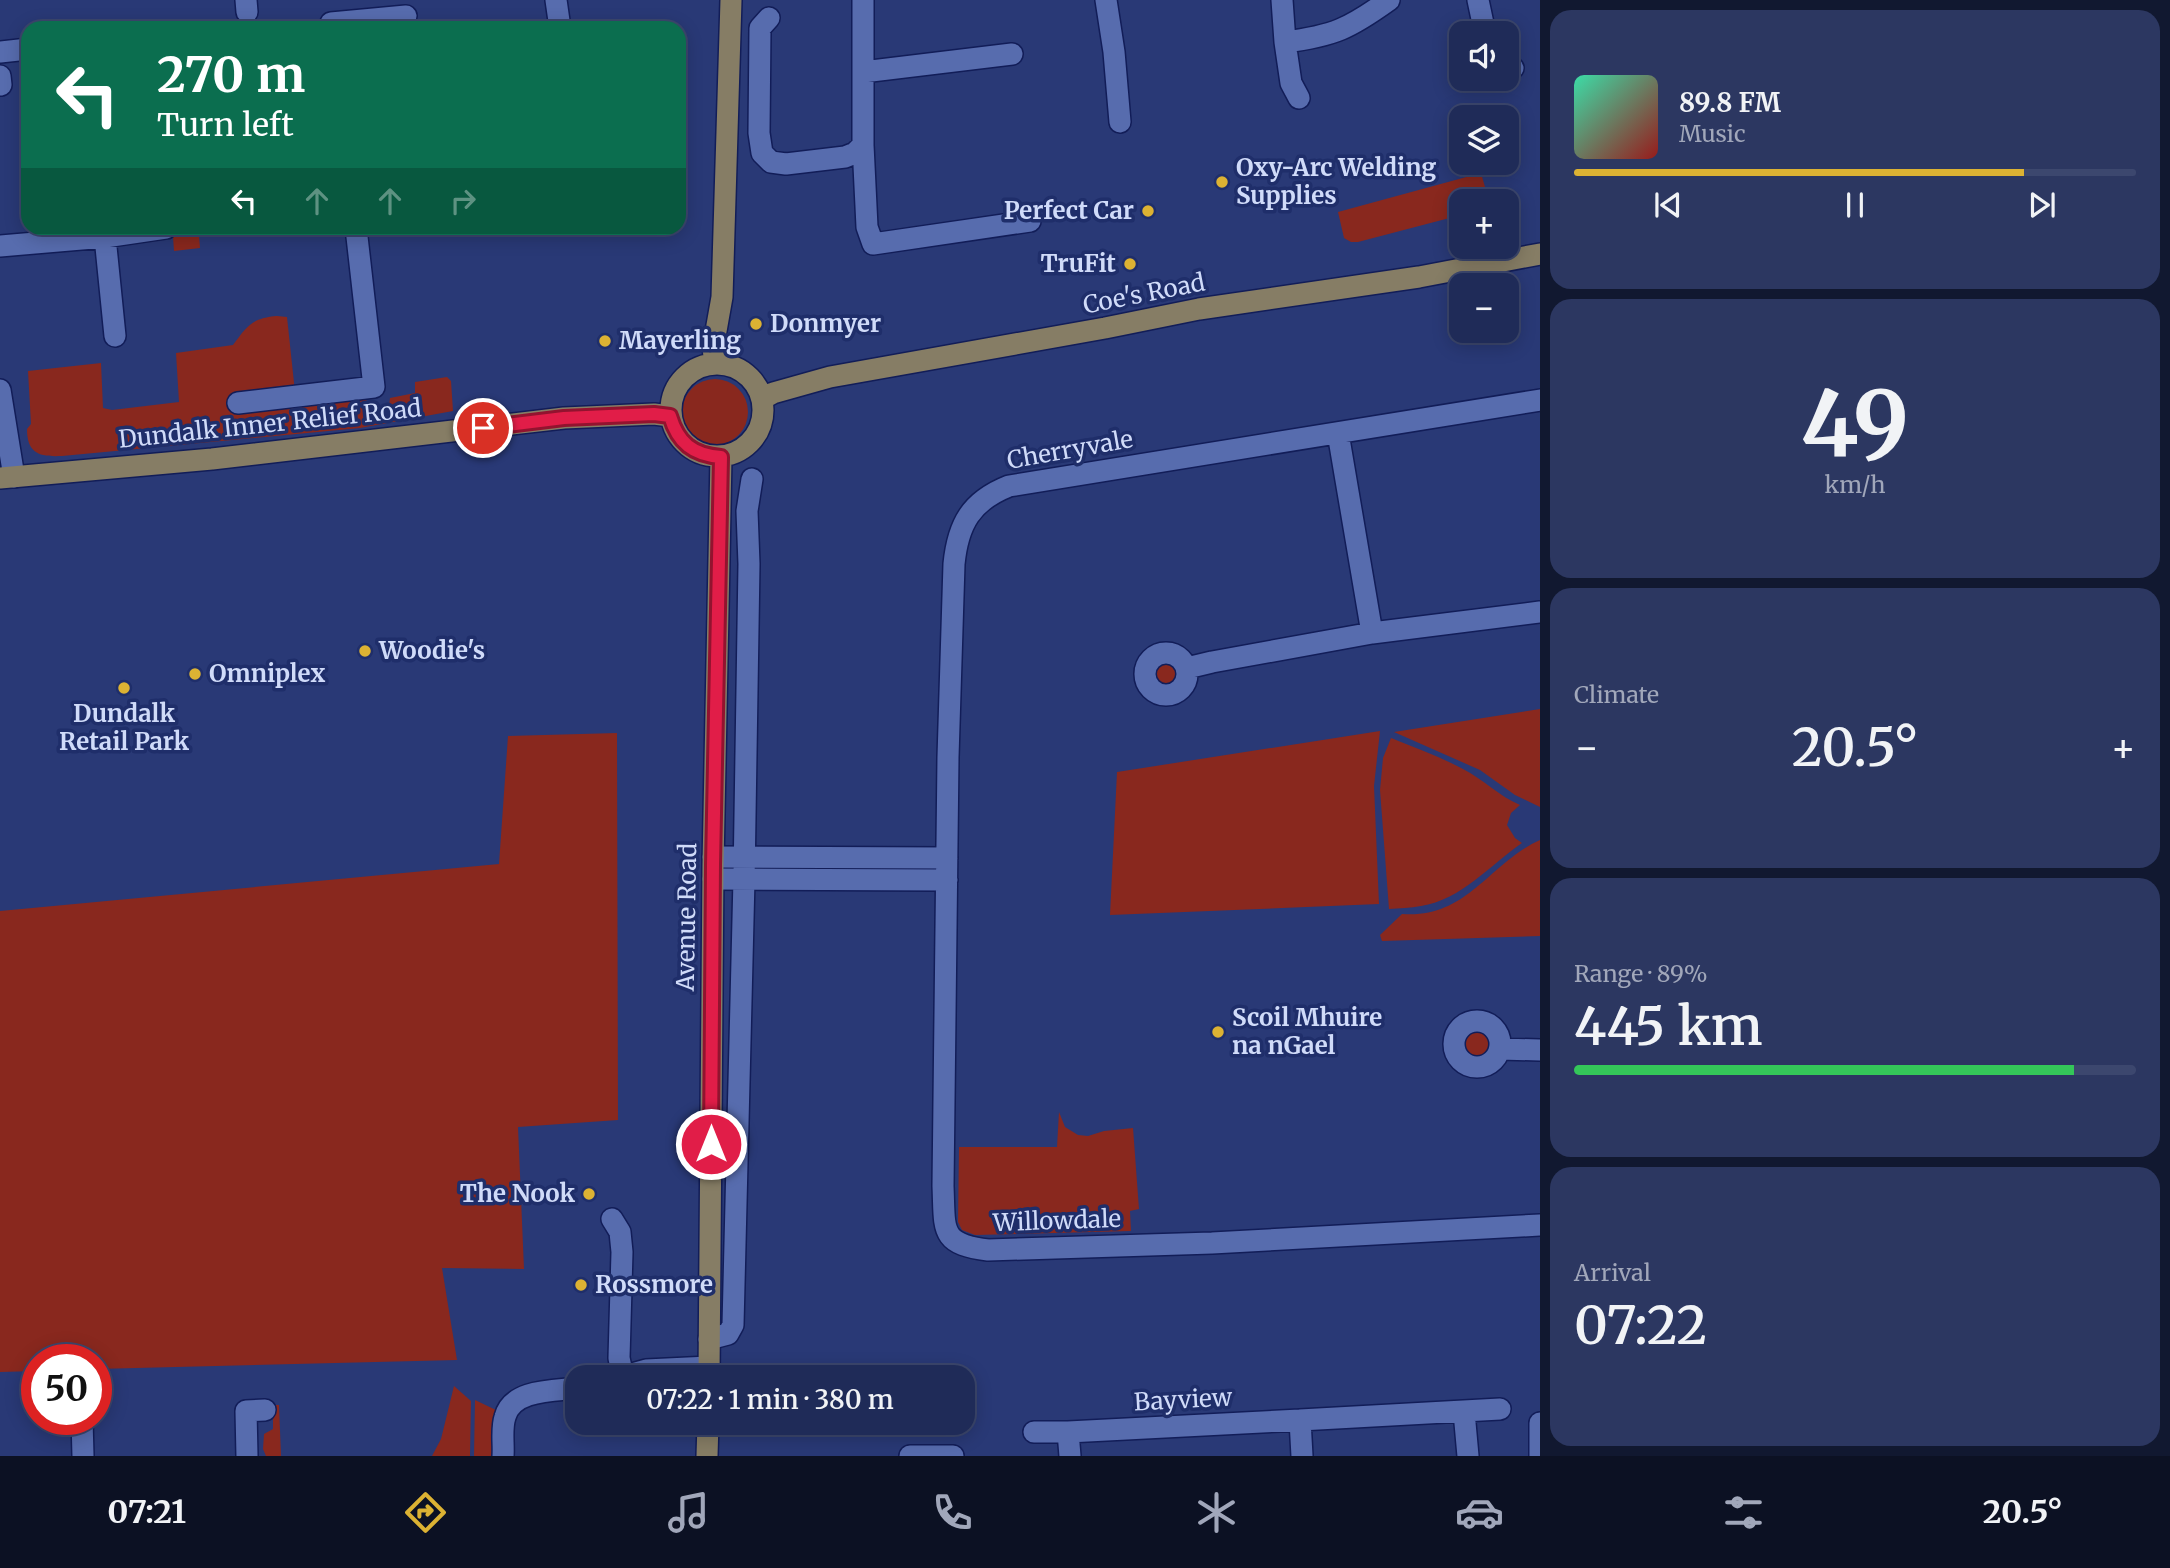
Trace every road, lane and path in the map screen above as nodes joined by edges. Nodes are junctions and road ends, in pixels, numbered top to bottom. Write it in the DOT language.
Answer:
graph roads {
  1 [pos="556,0"];
  2 [pos="731,0"];
  3 [pos="863,0"];
  4 [pos="1106,0"];
  5 [pos="1282,0"];
  6 [pos="1390,0"];
  7 [pos="1478,0"];
  8 [pos="406,16"];
  9 [pos="769,18"];
  10 [pos="390,21"];
  11 [pos="559,21"];
  12 [pos="1482,21"];
  13 [pos="1286,42"];
  14 [pos="21,50"];
  15 [pos="0,52"];
  16 [pos="1012,54"];
  17 [pos="863,72"];
  18 [pos="0,76"];
  19 [pos="1,85"];
  20 [pos="1300,98"];
  21 [pos="1119,122"];
  22 [pos="863,145"];
  23 [pos="1030,221"];
  24 [pos="118,235"];
  25 [pos="357,235"];
  26 [pos="104,237"];
  27 [pos="0,246"];
  28 [pos="1540,254"];
  29 [pos="115,336"];
  30 [pos="715,364"];
  31 [pos="0,390"];
  32 [pos="762,399"];
  33 [pos="1540,400"];
  34 [pos="238,403"];
  35 [pos="670,416"];
  36 [pos="1338,433"];
  37 [pos="721,457"];
  38 [pos="7,478"];
  39 [pos="752,479"];
  40 [pos="1540,612"];
  41 [pos="1372,633"];
  42 [pos="1187,668"];
  43 [pos="713,857"];
  44 [pos="744,857"];
  45 [pos="947,868"];
  46 [pos="713,879"];
  47 [pos="744,879"];
  48 [pos="1500,1049"];
  49 [pos="1540,1050"];
  50 [pos="612,1219"];
  51 [pos="1540,1225"];
  52 [pos="709,1339"];
  53 [pos="620,1365"];
  54 [pos="709,1365"];
  55 [pos="565,1390"];
  56 [pos="1500,1409"];
  57 [pos="265,1410"];
  58 [pos="1464,1412"];
  59 [pos="1300,1420"];
  60 [pos="1540,1423"];
  61 [pos="1034,1432"];
  62 [pos="1068,1432"];
  63 [pos="82,1435"];
  64 [pos="708,1435"];
  65 [pos="1540,1455"];
  66 [pos="83,1456"];
  67 [pos="247,1456"];
  68 [pos="503,1456"];
  69 [pos="708,1456"];
  70 [pos="910,1456"];
  71 [pos="920,1456"];
  72 [pos="953,1456"];
  73 [pos="1070,1456"];
  74 [pos="1302,1456"];
  75 [pos="1468,1456"];
  1 -- 11 [label="street"];
  2 -- 30 [label="main road"];
  3 -- 17 [label="street"];
  4 -- 21 [label="street"];
  5 -- 13 [label="street"];
  6 -- 13 [label="street"];
  7 -- 12 [label="street"];
  8 -- 10 [label="street"];
  9 -- 22 [label="street"];
  13 -- 20 [label="street"];
  14 -- 15 [label="street"];
  16 -- 17 [label="street"];
  17 -- 22 [label="street"];
  18 -- 19 [label="street"];
  22 -- 23 [label="street"];
  24 -- 26 [label="street"];
  25 -- 34 [label="street"];
  26 -- 27 [label="street"];
  26 -- 29 [label="street"];
  28 -- 32 [label="main road, Coe's Road"];
  30 -- 32 [label="main road"];
  30 -- 35 [label="main road"];
  31 -- 38 [label="street"];
  32 -- 37 [label="main road"];
  33 -- 36 [label="street, Cherryvale"];
  35 -- 37 [label="main road"];
  35 -- 38 [label="main road, Dundalk Inner Relief Road"];
  36 -- 41 [label="street"];
  36 -- 45 [label="street, Cherryvale"];
  37 -- 43 [label="main road, Avenue Road"];
  39 -- 44 [label="street"];
  40 -- 41 [label="street"];
  41 -- 42 [label="street"];
  43 -- 44 [label="street"];
  43 -- 46 [label="main road, Avenue Road"];
  44 -- 45 [label="street"];
  44 -- 47 [label="street"];
  45 -- 47 [label="street"];
  45 -- 51 [label="street, Willowdale"];
  46 -- 47 [label="street"];
  46 -- 52 [label="main road, Avenue Road"];
  47 -- 52 [label="street"];
  48 -- 49 [label="street"];
  50 -- 53 [label="street"];
  52 -- 54 [label="main road, Avenue Road"];
  55 -- 68 [label="street"];
  56 -- 58 [label="street, Bayview"];
  57 -- 67 [label="street"];
  58 -- 59 [label="street, Bayview"];
  58 -- 75 [label="street"];
  59 -- 62 [label="street, Bayview"];
  59 -- 74 [label="street"];
  60 -- 65 [label="street"];
  61 -- 62 [label="street, Bayview"];
  62 -- 73 [label="street"];
  63 -- 66 [label="street"];
  64 -- 69 [label="main road"];
  70 -- 71 [label="street"];
  71 -- 72 [label="street"];
}
